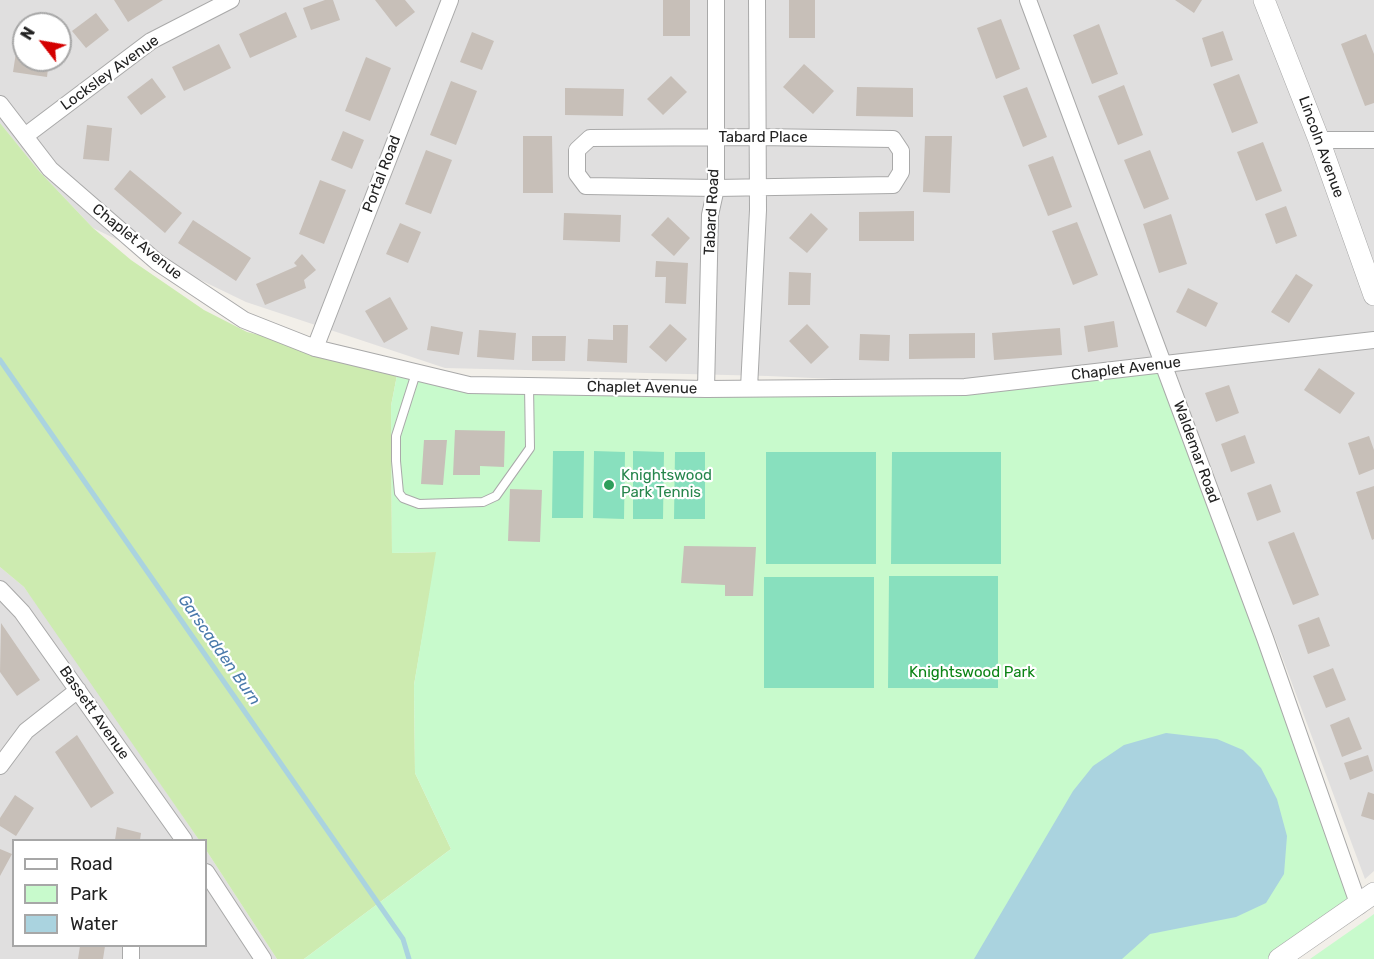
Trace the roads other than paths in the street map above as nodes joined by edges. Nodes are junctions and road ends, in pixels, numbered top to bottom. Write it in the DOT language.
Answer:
graph roads {
  1 [pos="231,0"];
  2 [pos="450,0"];
  3 [pos="716,0"];
  4 [pos="757,0"];
  5 [pos="1029,0"];
  6 [pos="1264,0"];
  7 [pos="0,104"];
  8 [pos="25,136"];
  9 [pos="758,137"];
  10 [pos="714,138"];
  11 [pos="1319,140"];
  12 [pos="1374,140"];
  13 [pos="758,186"];
  14 [pos="716,188"];
  15 [pos="1374,295"];
  16 [pos="1374,340"];
  17 [pos="315,348"];
  18 [pos="1163,364"];
  19 [pos="416,374"];
  20 [pos="529,386"];
  21 [pos="749,388"];
  22 [pos="706,389"];
  23 [pos="0,589"];
  24 [pos="78,690"];
  25 [pos="0,766"];
  26 [pos="183,839"];
  27 [pos="207,874"];
  28 [pos="1366,899"];
  29 [pos="262,959"];
  30 [pos="1279,959"];
  1 -- 8 [label="street, Locksley Avenue"];
  2 -- 17 [label="street, Portal Road"];
  3 -- 10 [label="street, Tabard Road"];
  4 -- 9 [label="street"];
  5 -- 18 [label="street, Waldemar Road"];
  6 -- 11 [label="street, Lincoln Avenue"];
  7 -- 8 [label="street, Chaplet Avenue"];
  8 -- 17 [label="street, Chaplet Avenue"];
  9 -- 10 [label="street, Tabard Place"];
  9 -- 13 [label="street"];
  9 -- 13 [label="street, Tabard Place"];
  10 -- 14 [label="street, Tabard Road"];
  10 -- 14 [label="street, Tabard Place"];
  11 -- 12 [label="street"];
  11 -- 15 [label="street, Lincoln Avenue"];
  13 -- 14 [label="street, Tabard Place"];
  13 -- 21 [label="street"];
  14 -- 22 [label="street, Tabard Road"];
  16 -- 18 [label="street, Chaplet Avenue"];
  17 -- 19 [label="street, Chaplet Avenue"];
  18 -- 21 [label="street, Chaplet Avenue"];
  18 -- 28 [label="street, Waldemar Road"];
  19 -- 20 [label="street, Chaplet Avenue"];
  19 -- 20 [label="lane"];
  20 -- 22 [label="street, Chaplet Avenue"];
  21 -- 22 [label="street, Chaplet Avenue"];
  23 -- 24 [label="street, Bassett Avenue"];
  24 -- 25 [label="street"];
  24 -- 26 [label="street, Bassett Avenue"];
  27 -- 29 [label="street"];
  28 -- 30 [label="street"];
}
